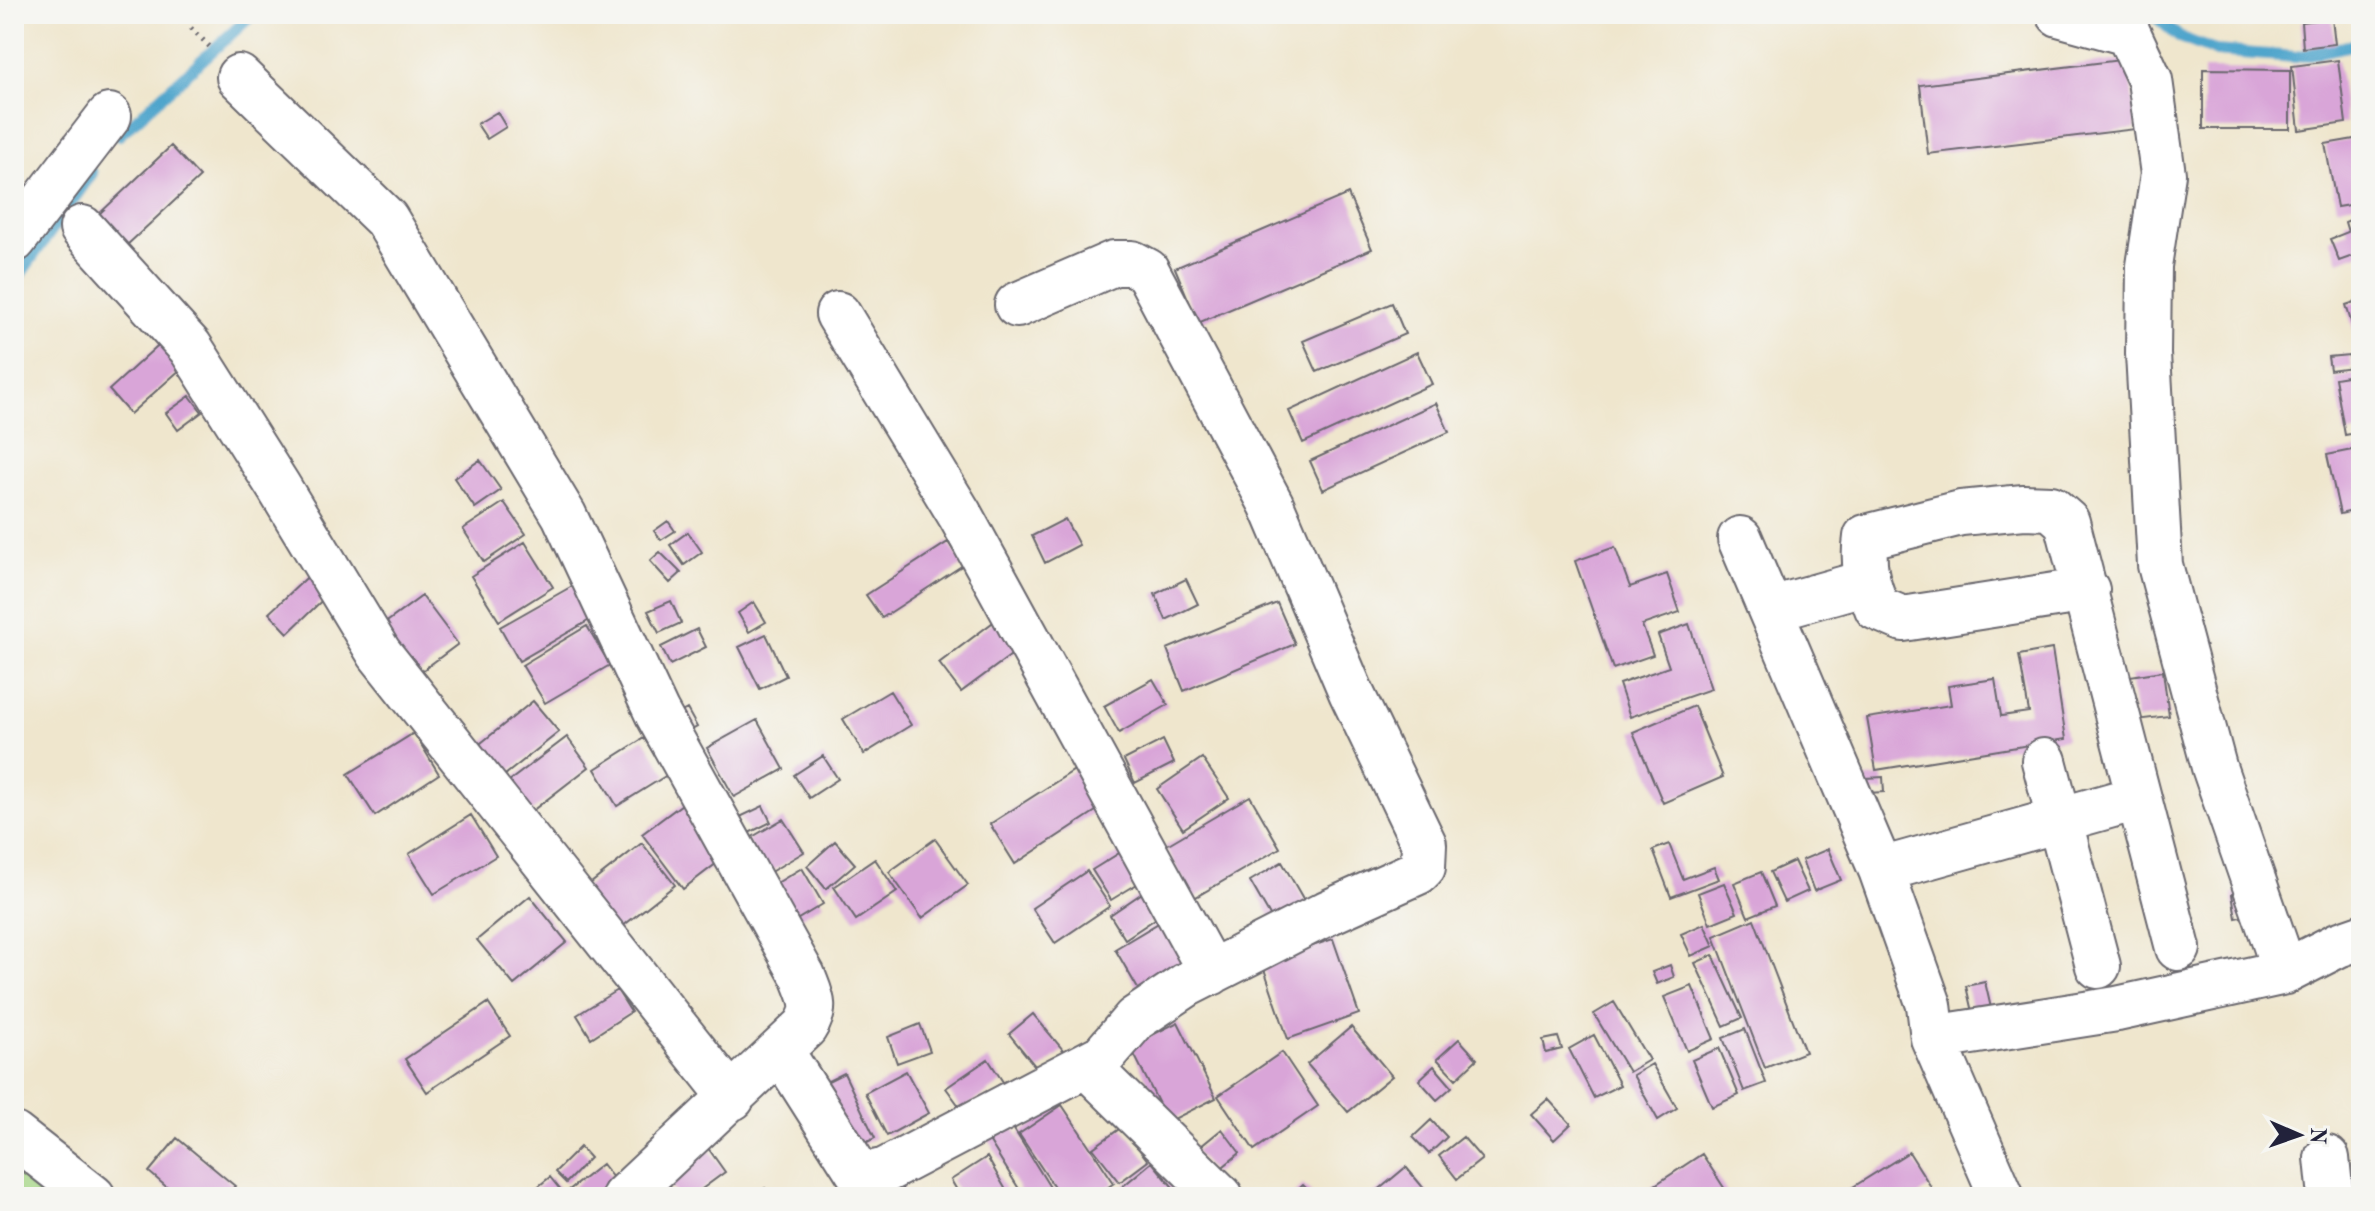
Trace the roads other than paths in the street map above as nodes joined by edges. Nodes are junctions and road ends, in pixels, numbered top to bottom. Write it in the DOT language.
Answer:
graph roads {
  1 [pos="2059,14"];
  2 [pos="239,77"];
  3 [pos="109,116"];
  4 [pos="82,228"];
  5 [pos="14,240"];
  6 [pos="1017,305"];
  7 [pos="838,314"];
  8 [pos="1740,539"];
  9 [pos="1867,582"];
  10 [pos="2087,590"];
  11 [pos="1771,609"];
  12 [pos="2044,761"];
  13 [pos="2137,798"];
  14 [pos="2057,821"];
  15 [pos="1881,870"];
  16 [pos="2361,937"];
  17 [pos="2178,948"];
  18 [pos="2098,966"];
  19 [pos="2285,972"];
  20 [pos="1211,973"];
  21 [pos="1933,1038"];
  22 [pos="781,1051"];
  23 [pos="1086,1065"];
  24 [pos="732,1098"];
  25 [pos="14,1135"];
  26 [pos="93,1197"];
  27 [pos="624,1197"];
  28 [pos="1221,1197"];
  29 [pos="2002,1197"];
  1 -- 19 [label="street"];
  2 -- 22 [label="street"];
  3 -- 5 [label="street"];
  4 -- 24 [label="street"];
  6 -- 20 [label="street"];
  7 -- 20 [label="street"];
  8 -- 11 [label="street"];
  9 -- 10 [label="street"];
  9 -- 10 [label="street"];
  9 -- 11 [label="street"];
  10 -- 13 [label="street"];
  11 -- 15 [label="street"];
  12 -- 14 [label="street"];
  13 -- 14 [label="street"];
  13 -- 17 [label="street"];
  14 -- 15 [label="street"];
  14 -- 18 [label="street"];
  15 -- 21 [label="street"];
  16 -- 19 [label="street"];
  19 -- 21 [label="street"];
  20 -- 23 [label="street"];
  21 -- 29 [label="street"];
  22 -- 23 [label="street"];
  22 -- 24 [label="street"];
  23 -- 28 [label="street"];
  24 -- 27 [label="street"];
  25 -- 26 [label="street"];
}
